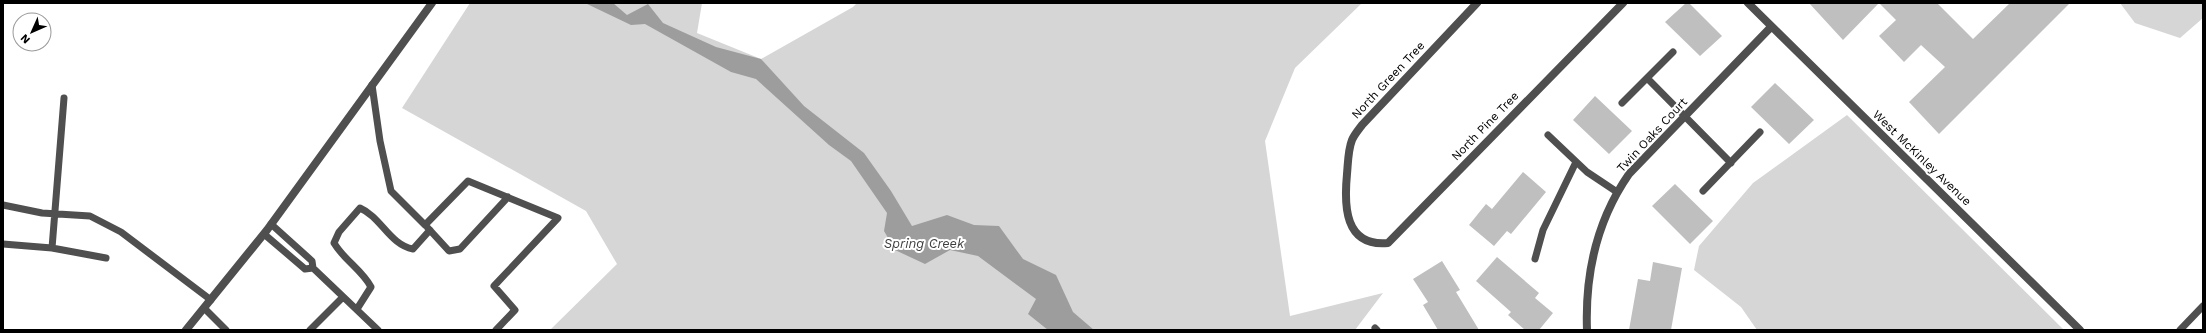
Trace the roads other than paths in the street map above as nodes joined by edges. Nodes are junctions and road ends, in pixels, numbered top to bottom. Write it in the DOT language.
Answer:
graph roads {
  1 [pos="432,3"];
  2 [pos="1477,3"];
  3 [pos="1623,3"];
  4 [pos="1748,3"];
  5 [pos="1771,27"];
  6 [pos="1673,52"];
  7 [pos="1647,78"];
  8 [pos="372,86"];
  9 [pos="64,98"];
  10 [pos="1622,103"];
  11 [pos="1685,117"];
  12 [pos="1760,132"];
  13 [pos="1548,135"];
  14 [pos="1576,162"];
  15 [pos="1731,163"];
  16 [pos="1703,191"];
  17 [pos="1617,192"];
  18 [pos="508,197"];
  19 [pos="3,205"];
  20 [pos="54,214"];
  21 [pos="271,224"];
  22 [pos="428,228"];
  23 [pos="1357,233"];
  24 [pos="264,234"];
  25 [pos="3,244"];
  26 [pos="52,248"];
  27 [pos="106,258"];
  28 [pos="1535,260"];
  29 [pos="313,268"];
  30 [pos="343,297"];
  31 [pos="211,300"];
  32 [pos="2203,306"];
  33 [pos="204,308"];
  34 [pos="357,309"];
  35 [pos="186,330"];
  36 [pos="226,330"];
  37 [pos="310,330"];
  38 [pos="378,330"];
  39 [pos="496,330"];
  40 [pos="1587,330"];
  41 [pos="2080,330"];
  42 [pos="2180,330"];
  1 -- 8 [label="street"];
  2 -- 23 [label="street, North Green Tree"];
  3 -- 23 [label="street, North Pine Tree"];
  4 -- 5 [label="street, West McKinley Avenue"];
  5 -- 11 [label="street, Twin Oaks Court"];
  5 -- 41 [label="street, West McKinley Avenue"];
  6 -- 7 [label="lane"];
  7 -- 10 [label="lane"];
  7 -- 11 [label="lane"];
  8 -- 21 [label="street"];
  8 -- 22 [label="lane"];
  9 -- 20 [label="lane"];
  11 -- 15 [label="lane"];
  11 -- 17 [label="street, Twin Oaks Court"];
  12 -- 15 [label="lane"];
  13 -- 14 [label="lane"];
  14 -- 17 [label="lane"];
  14 -- 28 [label="lane"];
  15 -- 16 [label="lane"];
  17 -- 40 [label="street, Twin Oaks Court"];
  18 -- 22 [label="lane"];
  18 -- 22 [label="lane"];
  18 -- 39 [label="lane"];
  19 -- 20 [label="lane"];
  20 -- 26 [label="lane"];
  20 -- 31 [label="lane"];
  21 -- 24 [label="street"];
  21 -- 29 [label="lane"];
  22 -- 34 [label="lane"];
  24 -- 29 [label="lane"];
  24 -- 31 [label="street"];
  25 -- 26 [label="lane"];
  26 -- 27 [label="lane"];
  29 -- 30 [label="lane"];
  30 -- 34 [label="lane"];
  30 -- 37 [label="lane"];
  31 -- 33 [label="street"];
  32 -- 42 [label="lane"];
  33 -- 35 [label="street"];
  33 -- 36 [label="lane"];
  34 -- 38 [label="lane"];
}
